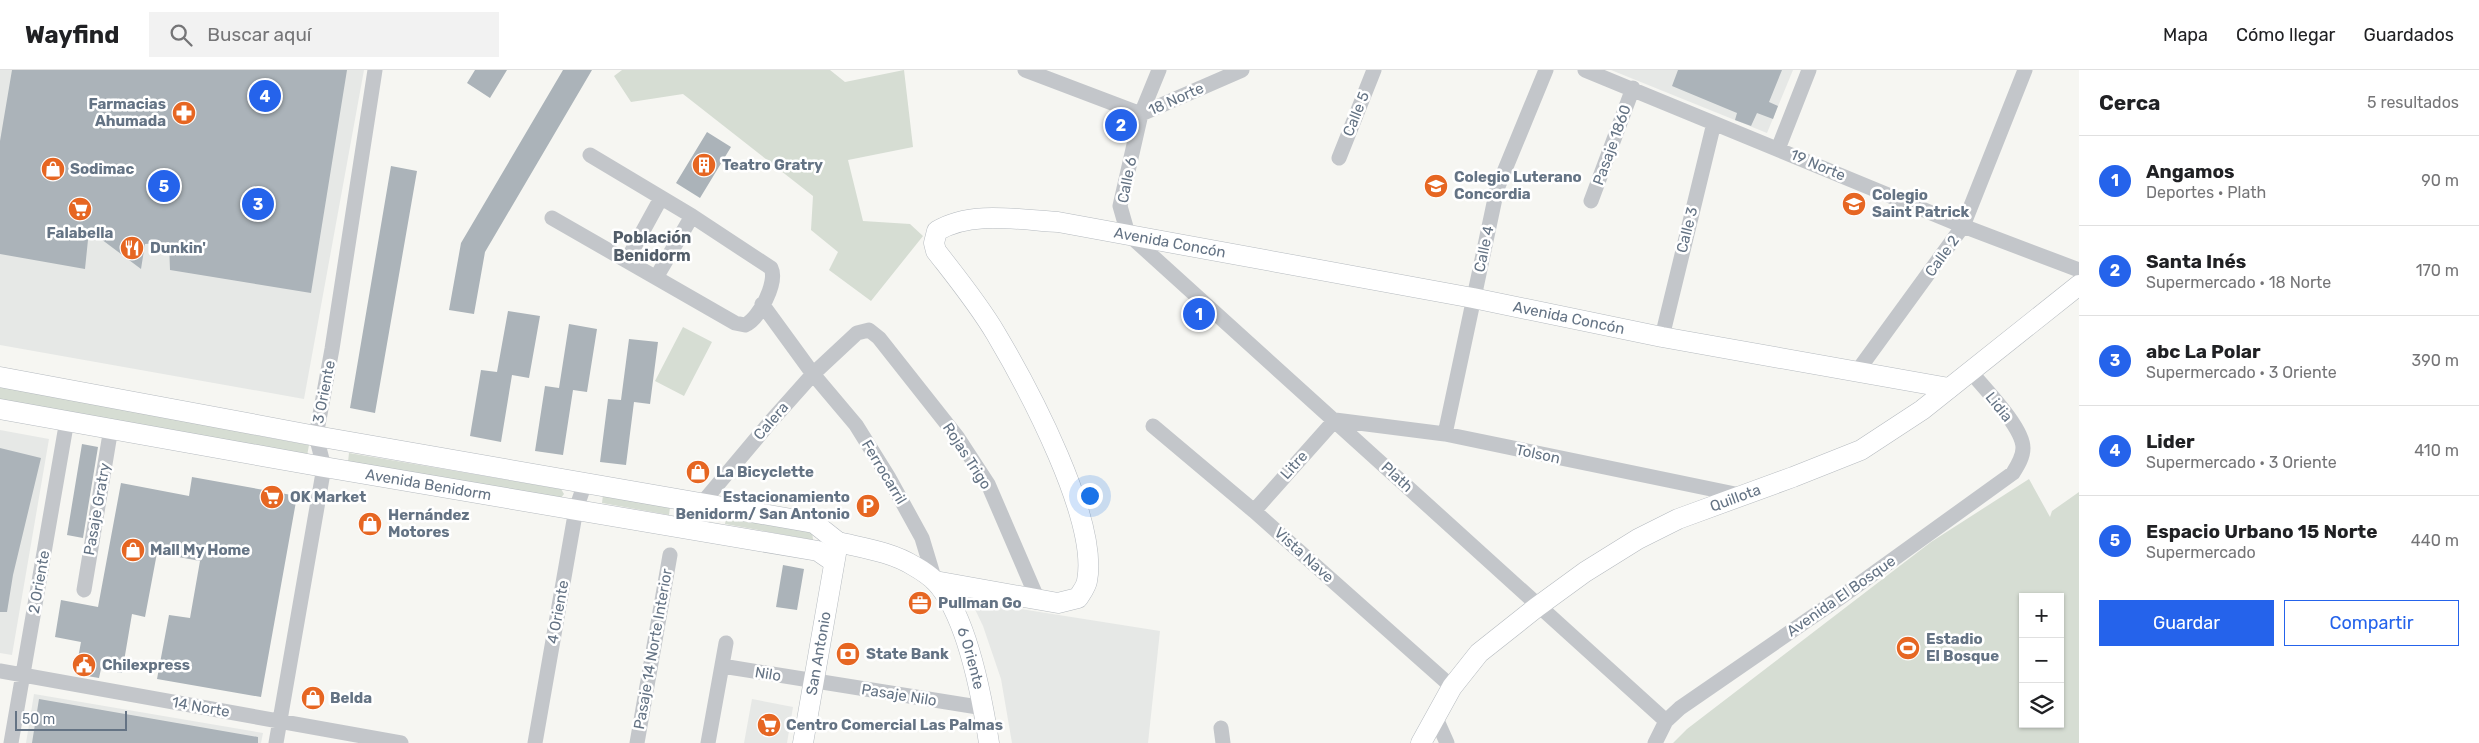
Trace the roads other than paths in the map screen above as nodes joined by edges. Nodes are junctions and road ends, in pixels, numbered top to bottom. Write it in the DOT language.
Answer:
graph roads {
  1 [pos="375,70"];
  2 [pos="1025,70"];
  3 [pos="1159,70"];
  4 [pos="1242,70"];
  5 [pos="1374,70"];
  6 [pos="1546,70"];
  7 [pos="1584,70"];
  8 [pos="1809,70"];
  9 [pos="2025,70"];
  10 [pos="1633,88"];
  11 [pos="1141,114"];
  12 [pos="1714,123"];
  13 [pos="1778,149"];
  14 [pos="590,155"];
  15 [pos="1339,158"];
  16 [pos="661,198"];
  17 [pos="1591,201"];
  18 [pos="692,216"];
  19 [pos="552,218"];
  20 [pos="1963,226"];
  21 [pos="1128,234"];
  22 [pos="627,260"];
  23 [pos="2079,270"];
  24 [pos="657,276"];
  25 [pos="2079,286"];
  26 [pos="1473,298"];
  27 [pos="762,304"];
  28 [pos="868,330"];
  29 [pos="1662,337"];
  30 [pos="1970,371"];
  31 [pos="1856,373"];
  32 [pos="813,374"];
  33 [pos="0,377"];
  34 [pos="1949,388"];
  35 [pos="0,409"];
  36 [pos="67,420"];
  37 [pos="1335,420"];
  38 [pos="1153,426"];
  39 [pos="111,428"];
  40 [pos="1445,434"];
  41 [pos="316,436"];
  42 [pos="2023,447"];
  43 [pos="324,468"];
  44 [pos="585,483"];
  45 [pos="1740,495"];
  46 [pos="703,502"];
  47 [pos="576,509"];
  48 [pos="1254,511"];
  49 [pos="696,531"];
  50 [pos="838,542"];
  51 [pos="670,555"];
  52 [pos="834,562"];
  53 [pos="936,581"];
  54 [pos="84,590"];
  55 [pos="1038,600"];
  56 [pos="1537,607"];
  57 [pos="726,643"];
  58 [pos="722,666"];
  59 [pos="0,670"];
  60 [pos="23,674"];
  61 [pos="814,682"];
  62 [pos="1452,688"];
  63 [pos="984,708"];
  64 [pos="1435,716"];
  65 [pos="1666,721"];
  66 [pos="279,722"];
  67 [pos="11,743"];
  68 [pos="276,743"];
  69 [pos="402,743"];
  70 [pos="535,743"];
  71 [pos="637,743"];
  72 [pos="708,743"];
  73 [pos="803,743"];
  74 [pos="989,743"];
  75 [pos="1421,743"];
  76 [pos="1447,743"];
  77 [pos="1655,743"];
  1 -- 41 [label="street, 3 Oriente"];
  2 -- 11 [label="street, 18 Norte"];
  3 -- 11 [label="street, Calle 6"];
  4 -- 11 [label="street, 18 Norte"];
  5 -- 15 [label="street, Calle 5"];
  6 -- 26 [label="street, Calle 4"];
  7 -- 10 [label="street, 19 Norte"];
  8 -- 13 [label="street"];
  9 -- 20 [label="street, Calle 2"];
  10 -- 12 [label="street, 19 Norte"];
  10 -- 17 [label="street, Pasaje 1860"];
  11 -- 21 [label="street, Calle 6"];
  12 -- 13 [label="street, 19 Norte"];
  12 -- 29 [label="street, Calle 3"];
  13 -- 20 [label="street, 19 Norte"];
  14 -- 16 [label="street"];
  16 -- 18 [label="street"];
  16 -- 22 [label="street"];
  18 -- 24 [label="street"];
  18 -- 27 [label="street"];
  19 -- 22 [label="street"];
  20 -- 23 [label="street, 19 Norte"];
  20 -- 31 [label="street, Calle 2"];
  21 -- 26 [label="main road, Avenida Concón"];
  21 -- 37 [label="street, Plath"];
  21 -- 55 [label="main road, Avenida Concón"];
  22 -- 24 [label="street"];
  24 -- 27 [label="street"];
  25 -- 30 [label="main road, Quillota"];
  26 -- 29 [label="main road, Avenida Concón"];
  26 -- 40 [label="street, Calle 4"];
  27 -- 32 [label="street, Ferrocarril"];
  28 -- 32 [label="street, Calera"];
  28 -- 55 [label="street, Rojas Trigo"];
  29 -- 31 [label="main road, Avenida Concón"];
  30 -- 34 [label="main road, Quillota"];
  30 -- 42 [label="street, Lidia"];
  31 -- 34 [label="main road, Avenida Concón"];
  32 -- 46 [label="street, Calera"];
  32 -- 53 [label="street, Ferrocarril"];
  33 -- 41 [label="main road, Avenida Benidorm"];
  34 -- 45 [label="main road, Quillota"];
  35 -- 36 [label="main road, Avenida Benidorm"];
  36 -- 39 [label="main road, Avenida Benidorm"];
  36 -- 60 [label="street, 2 Oriente"];
  37 -- 40 [label="street, Tolson"];
  37 -- 48 [label="street, Litre"];
  37 -- 56 [label="street, Plath"];
  38 -- 48 [label="street, Vista Nave"];
  39 -- 43 [label="main road, Avenida Benidorm"];
  39 -- 54 [label="street, Pasaje Gratry"];
  40 -- 45 [label="street, Tolson"];
  41 -- 43 [label="street, 3 Oriente"];
  41 -- 44 [label="main road, Avenida Benidorm"];
  42 -- 65 [label="street, Avenida El Bosque"];
  43 -- 47 [label="main road, Avenida Benidorm"];
  43 -- 66 [label="street, 3 Oriente"];
  44 -- 46 [label="main road, Avenida Benidorm"];
  44 -- 47 [label="street, 4 Oriente"];
  45 -- 56 [label="main road, Quillota"];
  46 -- 49 [label="street, Calera"];
  46 -- 50 [label="main road, Avenida Benidorm"];
  47 -- 49 [label="main road, Avenida Benidorm"];
  47 -- 70 [label="street, 4 Oriente"];
  48 -- 62 [label="street, Vista Nave"];
  49 -- 52 [label="main road, Avenida Benidorm"];
  50 -- 52 [label="main road"];
  50 -- 53 [label="main road, Avenida Benidorm"];
  51 -- 71 [label="street, Pasaje 14 Norte Interior"];
  52 -- 61 [label="main road, San Antonio"];
  53 -- 55 [label="main road, Avenida Concón"];
  53 -- 63 [label="main road, 6 Oriente"];
  56 -- 62 [label="main road, Quillota"];
  56 -- 65 [label="street, Plath"];
  57 -- 58 [label="street"];
  58 -- 61 [label="street, Nilo"];
  58 -- 72 [label="street"];
  59 -- 60 [label="street, 14 Norte"];
  60 -- 66 [label="street, 14 Norte"];
  60 -- 67 [label="street, 2 Oriente"];
  61 -- 63 [label="street, Pasaje Nilo"];
  61 -- 73 [label="main road, San Antonio"];
  62 -- 64 [label="main road, Quillota"];
  63 -- 74 [label="main road, 6 Oriente"];
  64 -- 75 [label="main road, Quillota"];
  64 -- 76 [label="street"];
  65 -- 77 [label="street, Avenida El Bosque"];
  66 -- 68 [label="street, 3 Oriente"];
  66 -- 69 [label="street, 14 Norte"];
}
